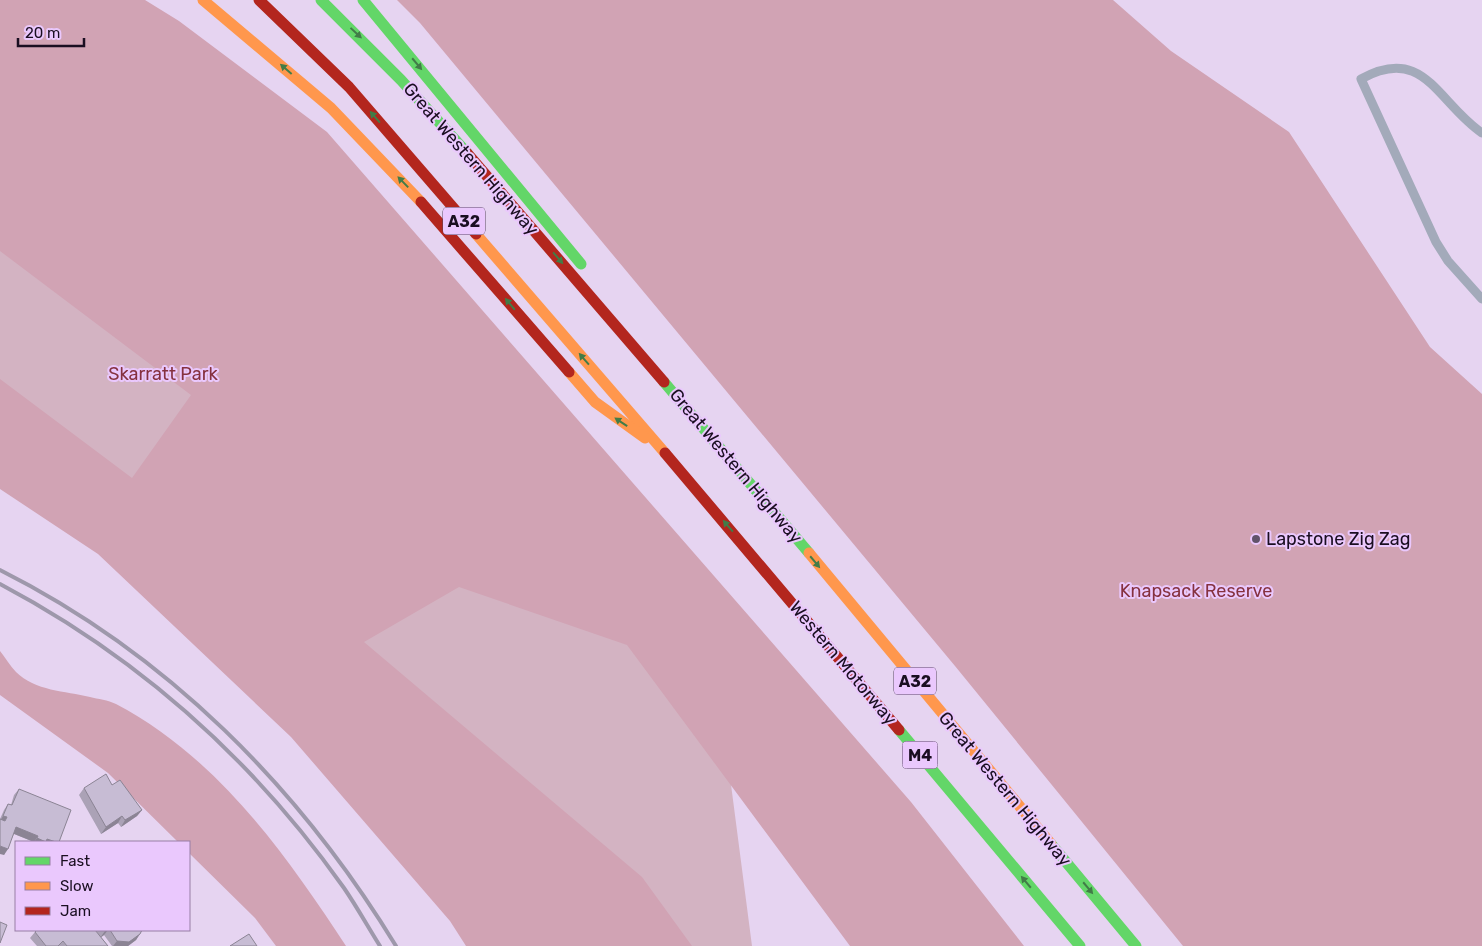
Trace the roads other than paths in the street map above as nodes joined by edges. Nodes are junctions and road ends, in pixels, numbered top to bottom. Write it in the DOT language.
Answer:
graph roads {
  1 [pos="203,0"];
  2 [pos="259,0"];
  3 [pos="320,0"];
  4 [pos="363,0"];
  5 [pos="1482,133"];
  6 [pos="588,273"];
  7 [pos="1482,299"];
  8 [pos="619,312"];
  9 [pos="694,417"];
  10 [pos="662,449"];
  11 [pos="760,563"];
  12 [pos="1080,946"];
  13 [pos="1136,946"];
  10 -- 1 [label="main road, one-way"];
  10 -- 2 [label="main road, A32, one-way"];
  3 -- 9 [label="main road, Great Western Highway / A32, one-way"];
  4 -- 6 [label="main road, one-way"];
  5 -- 7 [label="lane"];
  8 -- 9 [label="main road"];
  9 -- 13 [label="main road, Great Western Highway / A32, one-way"];
  11 -- 10 [label="main road, A32, one-way"];
  12 -- 11 [label="main road, Western Motorway / M4, one-way"];
}
